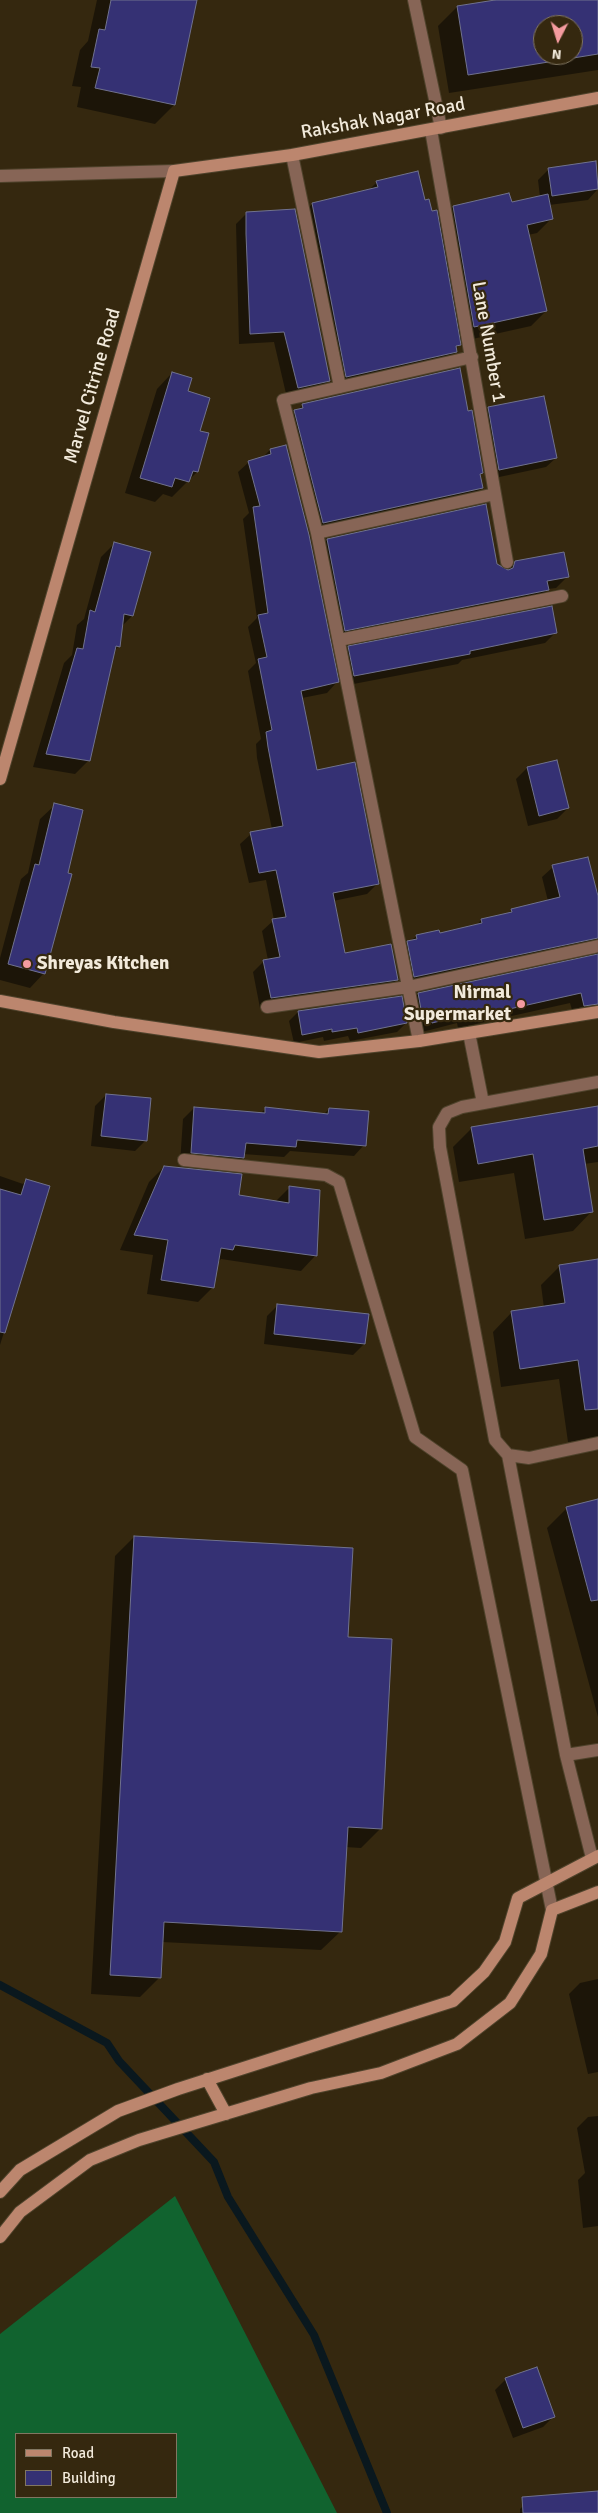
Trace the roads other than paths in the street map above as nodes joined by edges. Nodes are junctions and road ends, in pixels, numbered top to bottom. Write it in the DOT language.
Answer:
graph roads {
  1 [pos="414,0"];
  2 [pos="598,98"];
  3 [pos="436,129"];
  4 [pos="292,155"];
  5 [pos="174,171"];
  6 [pos="0,176"];
  7 [pos="472,357"];
  8 [pos="340,387"];
  9 [pos="495,494"];
  10 [pos="317,533"];
  11 [pos="507,562"];
  12 [pos="562,596"];
  13 [pos="339,640"];
  14 [pos="0,779"];
  15 [pos="598,946"];
  16 [pos="408,987"];
  17 [pos="0,1001"];
  18 [pos="267,1007"];
  19 [pos="598,1012"];
  20 [pos="469,1033"];
  21 [pos="419,1041"];
  22 [pos="598,1082"];
  23 [pos="483,1103"];
  24 [pos="184,1160"];
  25 [pos="598,1443"];
  26 [pos="508,1455"];
  27 [pos="598,1750"];
  28 [pos="566,1755"];
  29 [pos="595,1857"];
  30 [pos="546,1882"];
  31 [pos="598,1892"];
  32 [pos="552,1910"];
  33 [pos="207,2079"];
  34 [pos="226,2114"];
  35 [pos="0,2192"];
  36 [pos="0,2237"];
  1 -- 3 [label="street, Lane Number 1"];
  2 -- 3 [label="street, Rakshak Nagar Road"];
  3 -- 4 [label="street, Rakshak Nagar Road"];
  3 -- 7 [label="street, Lane Number 1"];
  4 -- 5 [label="street, Rakshak Nagar Road"];
  4 -- 8 [label="street"];
  5 -- 6 [label="street"];
  5 -- 14 [label="street, Marvel Citrine Road"];
  7 -- 8 [label="street"];
  7 -- 9 [label="street, Lane Number 1"];
  8 -- 10 [label="street"];
  9 -- 10 [label="street"];
  9 -- 11 [label="street, Lane Number 1"];
  10 -- 13 [label="street"];
  12 -- 13 [label="street"];
  13 -- 16 [label="street"];
  15 -- 16 [label="street"];
  16 -- 18 [label="street"];
  16 -- 21 [label="street"];
  17 -- 21 [label="street"];
  19 -- 20 [label="street"];
  20 -- 21 [label="street"];
  20 -- 23 [label="street"];
  22 -- 23 [label="street"];
  23 -- 26 [label="street"];
  24 -- 30 [label="street"];
  25 -- 26 [label="street"];
  26 -- 28 [label="street"];
  27 -- 28 [label="street"];
  28 -- 29 [label="street"];
  29 -- 30 [label="street"];
  30 -- 32 [label="street"];
  30 -- 33 [label="street"];
  31 -- 32 [label="street"];
  32 -- 34 [label="street"];
  33 -- 34 [label="street"];
  33 -- 35 [label="street"];
  34 -- 36 [label="street"];
}
